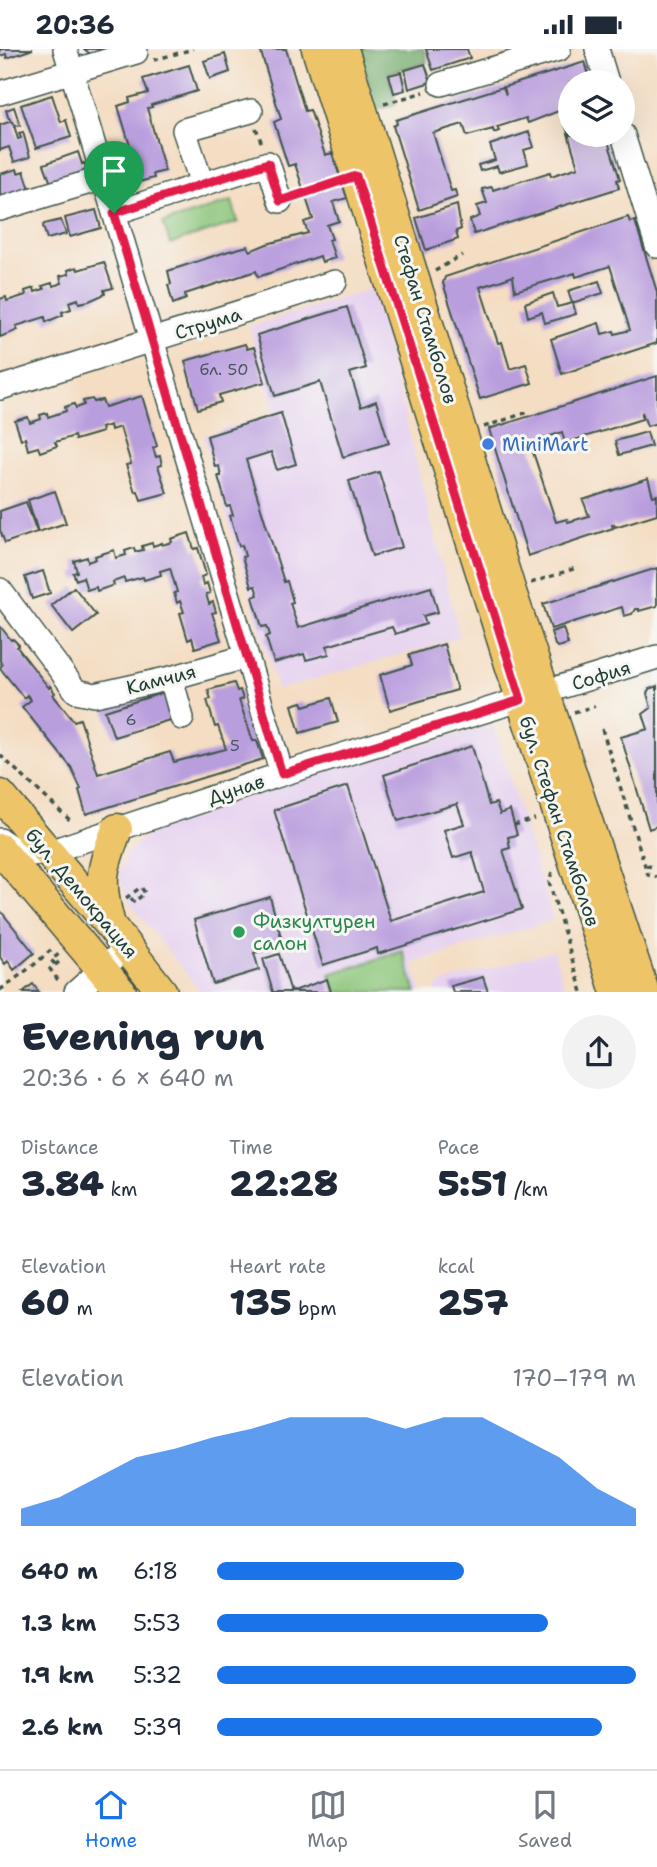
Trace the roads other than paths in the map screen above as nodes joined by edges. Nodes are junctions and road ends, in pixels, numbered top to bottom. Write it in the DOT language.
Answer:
graph roads {
  1 [pos="65,49"];
  2 [pos="317,49"];
  3 [pos="343,49"];
  4 [pos="559,49"];
  5 [pos="597,49"];
  6 [pos="136,52"];
  7 [pos="603,70"];
  8 [pos="71,71"];
  9 [pos="441,83"];
  10 [pos="0,93"];
  11 [pos="251,111"];
  12 [pos="627,147"];
  13 [pos="103,178"];
  14 [pos="202,184"];
  15 [pos="280,201"];
  16 [pos="0,209"];
  17 [pos="114,213"];
  18 [pos="657,246"];
  19 [pos="335,282"];
  20 [pos="152,340"];
  21 [pos="0,388"];
  22 [pos="510,589"];
  23 [pos="0,590"];
  24 [pos="245,657"];
  25 [pos="657,657"];
  26 [pos="170,678"];
  27 [pos="533,697"];
  28 [pos="182,718"];
  29 [pos="282,774"];
  30 [pos="0,795"];
  31 [pos="117,829"];
  32 [pos="0,840"];
  33 [pos="0,849"];
  34 [pos="49,852"];
  35 [pos="39,893"];
  36 [pos="119,936"];
  37 [pos="111,981"];
  38 [pos="70,990"];
  39 [pos="162,992"];
  40 [pos="616,992"];
  41 [pos="644,992"];
  1 -- 8 [label="street"];
  2 -- 27 [label="main road, бул. Стефан Стамболов"];
  3 -- 22 [label="main road, Стефан Стамболов"];
  4 -- 9 [label="street"];
  5 -- 7 [label="street"];
  6 -- 8 [label="street"];
  8 -- 10 [label="street"];
  8 -- 13 [label="street"];
  11 -- 14 [label="street"];
  12 -- 18 [label="street"];
  13 -- 16 [label="street"];
  13 -- 17 [label="street"];
  14 -- 15 [label="street"];
  14 -- 17 [label="street"];
  17 -- 20 [label="street"];
  19 -- 20 [label="street, Струма"];
  20 -- 21 [label="street, Струма"];
  20 -- 24 [label="street"];
  22 -- 27 [label="main road, бул. Стефан Стамболов"];
  23 -- 26 [label="street, Камчия"];
  24 -- 26 [label="street, Камчия"];
  24 -- 29 [label="street"];
  25 -- 27 [label="street, София"];
  26 -- 28 [label="street"];
  27 -- 29 [label="street, Дунав"];
  27 -- 40 [label="main road, бул. Стефан Стамболов"];
  27 -- 41 [label="main road, бул. Стефан Стамболов"];
  29 -- 31 [label="street, Дунав"];
  30 -- 34 [label="main road, бул. Демокрация"];
  31 -- 34 [label="street, Дунав"];
  31 -- 36 [label="main road"];
  32 -- 34 [label="street"];
  33 -- 35 [label="main road, бул. Демокрация"];
  34 -- 35 [label="street"];
  34 -- 36 [label="main road, бул. Демокрация"];
  35 -- 37 [label="main road, бул. Демокрация"];
  36 -- 37 [label="street"];
  36 -- 39 [label="main road, бул. Демокрация"];
  37 -- 38 [label="street"];
}
